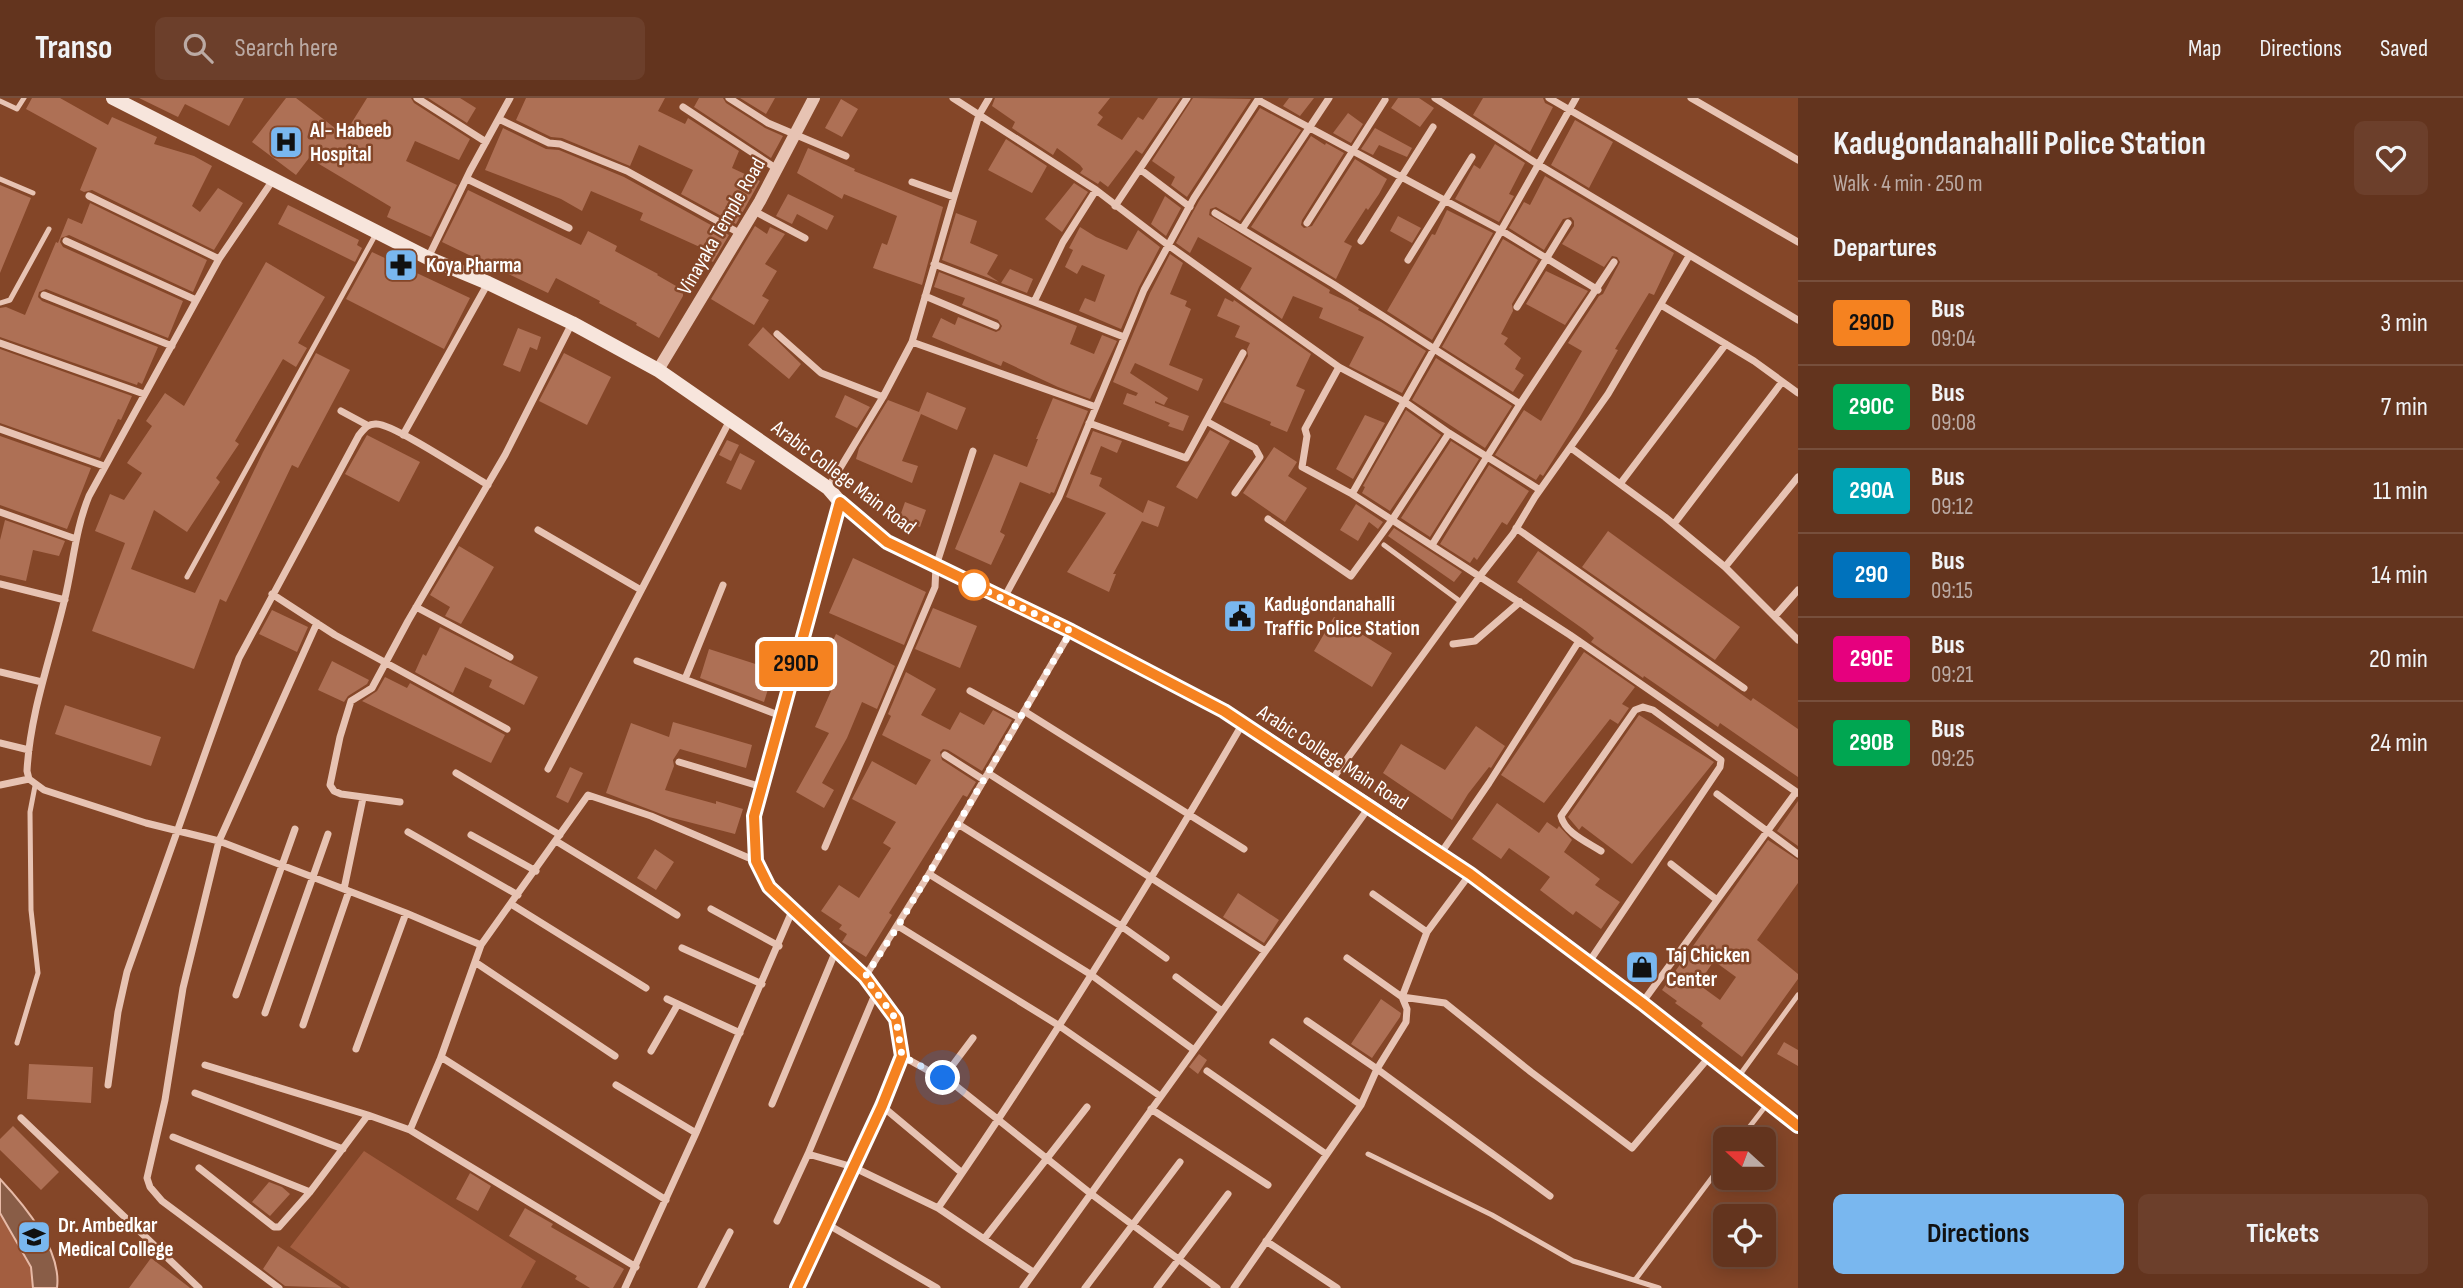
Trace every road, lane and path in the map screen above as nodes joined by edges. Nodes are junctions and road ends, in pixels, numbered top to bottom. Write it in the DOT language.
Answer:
graph roads {
  1 [pos="24,98"];
  2 [pos="113,98"];
  3 [pos="417,98"];
  4 [pos="729,98"];
  5 [pos="814,98"];
  6 [pos="953,98"];
  7 [pos="989,98"];
  8 [pos="1187,98"];
  9 [pos="1329,98"];
  10 [pos="1434,98"];
  11 [pos="1549,98"];
  12 [pos="1576,98"];
  13 [pos="1691,98"];
  14 [pos="507,99"];
  15 [pos="1259,99"];
  16 [pos="1385,100"];
  17 [pos="0,101"];
  18 [pos="683,107"];
  19 [pos="1569,110"];
  20 [pos="979,115"];
  21 [pos="499,119"];
  22 [pos="1433,127"];
  23 [pos="1310,128"];
  24 [pos="796,135"];
  25 [pos="486,142"];
  26 [pos="1352,150"];
  27 [pos="846,156"];
  28 [pos="1472,157"];
  29 [pos="1798,160"];
  30 [pos="1539,165"];
  31 [pos="777,169"];
  32 [pos="1141,170"];
  33 [pos="1401,177"];
  34 [pos="0,179"];
  35 [pos="467,179"];
  36 [pos="273,180"];
  37 [pos="912,182"];
  38 [pos="1096,190"];
  39 [pos="33,193"];
  40 [pos="89,196"];
  41 [pos="954,197"];
  42 [pos="1446,201"];
  43 [pos="1115,206"];
  44 [pos="1190,207"];
  45 [pos="754,211"];
  46 [pos="1215,213"];
  47 [pos="1307,223"];
  48 [pos="1568,223"];
  49 [pos="48,229"];
  50 [pos="569,229"];
  51 [pos="1242,229"];
  52 [pos="1502,231"];
  53 [pos="377,232"];
  54 [pos="741,234"];
  55 [pos="805,238"];
  56 [pos="66,241"];
  57 [pos="1361,241"];
  58 [pos="1798,242"];
  59 [pos="1168,245"];
  60 [pos="1689,256"];
  61 [pos="428,258"];
  62 [pos="1546,258"];
  63 [pos="219,259"];
  64 [pos="1408,260"];
  65 [pos="1614,262"];
  66 [pos="934,264"];
  67 [pos="488,283"];
  68 [pos="1598,290"];
  69 [pos="44,295"];
  70 [pos="925,296"];
  71 [pos="196,300"];
  72 [pos="1034,302"];
  73 [pos="0,303"];
  74 [pos="1661,304"];
  75 [pos="1517,307"];
  76 [pos="1798,320"];
  77 [pos="572,323"];
  78 [pos="996,326"];
  79 [pos="778,334"];
  80 [pos="1124,337"];
  81 [pos="912,342"];
  82 [pos="0,343"];
  83 [pos="1726,345"];
  84 [pos="172,346"];
  85 [pos="1434,350"];
  86 [pos="1243,353"];
  87 [pos="1339,367"];
  88 [pos="658,370"];
  89 [pos="1782,382"];
  90 [pos="1798,393"];
  91 [pos="145,394"];
  92 [pos="883,397"];
  93 [pos="1405,402"];
  94 [pos="1520,404"];
  95 [pos="1096,407"];
  96 [pos="341,411"];
  97 [pos="730,420"];
  98 [pos="1206,421"];
  99 [pos="1089,423"];
  100 [pos="367,425"];
  101 [pos="0,429"];
  102 [pos="1449,433"];
  103 [pos="403,435"];
  104 [pos="1571,448"];
  105 [pos="973,451"];
  106 [pos="1488,457"];
  107 [pos="104,466"];
  108 [pos="1798,477"];
  109 [pos="1620,484"];
  110 [pos="488,485"];
  111 [pos="828,488"];
  112 [pos="1540,490"];
  113 [pos="1234,493"];
  114 [pos="1352,494"];
  115 [pos="840,502"];
  116 [pos="0,512"];
  117 [pos="1268,519"];
  118 [pos="1392,520"];
  119 [pos="1674,524"];
  120 [pos="1516,528"];
  121 [pos="538,530"];
  122 [pos="76,539"];
  123 [pos="1384,545"];
  124 [pos="1432,545"];
  125 [pos="936,566"];
  126 [pos="1726,567"];
  127 [pos="1480,576"];
  128 [pos="187,577"];
  129 [pos="0,584"];
  130 [pos="723,585"];
  131 [pos="641,590"];
  132 [pos="1798,590"];
  133 [pos="272,594"];
  134 [pos="1004,599"];
  135 [pos="65,600"];
  136 [pos="1461,602"];
  137 [pos="1520,602"];
  138 [pos="416,607"];
  139 [pos="1774,616"];
  140 [pos="317,623"];
  141 [pos="1071,631"];
  142 [pos="1798,640"];
  143 [pos="1579,641"];
  144 [pos="1453,644"];
  145 [pos="510,657"];
  146 [pos="637,661"];
  147 [pos="385,664"];
  148 [pos="0,672"];
  149 [pos="685,679"];
  150 [pos="42,682"];
  151 [pos="1744,688"];
  152 [pos="970,691"];
  153 [pos="1022,715"];
  154 [pos="781,716"];
  155 [pos="1243,723"];
  156 [pos="507,729"];
  157 [pos="0,743"];
  158 [pos="29,750"];
  159 [pos="945,755"];
  160 [pos="679,762"];
  161 [pos="548,769"];
  162 [pos="456,773"];
  163 [pos="986,777"];
  164 [pos="29,779"];
  165 [pos="1330,782"];
  166 [pos="0,785"];
  167 [pos="35,786"];
  168 [pos="762,787"];
  169 [pos="1797,792"];
  170 [pos="1717,794"];
  171 [pos="363,798"];
  172 [pos="400,802"];
  173 [pos="1370,806"];
  174 [pos="1189,815"];
  175 [pos="958,824"];
  176 [pos="295,829"];
  177 [pos="177,831"];
  178 [pos="1767,831"];
  179 [pos="408,832"];
  180 [pos="328,834"];
  181 [pos="471,835"];
  182 [pos="558,838"];
  183 [pos="219,841"];
  184 [pos="825,847"];
  185 [pos="1244,849"];
  186 [pos="1601,852"];
  187 [pos="1441,853"];
  188 [pos="1798,854"];
  189 [pos="756,861"];
  190 [pos="1671,864"];
  191 [pos="283,865"];
  192 [pos="536,871"];
  193 [pos="929,874"];
  194 [pos="1470,874"];
  195 [pos="313,877"];
  196 [pos="1152,877"];
  197 [pos="347,890"];
  198 [pos="518,894"];
  199 [pos="1373,894"];
  200 [pos="1717,900"];
  201 [pos="511,904"];
  202 [pos="711,909"];
  203 [pos="793,909"];
  204 [pos="407,913"];
  205 [pos="677,915"];
  206 [pos="898,926"];
  207 [pos="1121,926"];
  208 [pos="1427,932"];
  209 [pos="481,945"];
  210 [pos="779,946"];
  211 [pos="682,948"];
  212 [pos="837,948"];
  213 [pos="1265,951"];
  214 [pos="1347,957"];
  215 [pos="1167,958"];
  216 [pos="475,962"];
  217 [pos="1588,963"];
  218 [pos="1090,974"];
  219 [pos="865,977"];
  220 [pos="1176,977"];
  221 [pos="762,984"];
  222 [pos="646,988"];
  223 [pos="876,992"];
  224 [pos="236,995"];
  225 [pos="1798,995"];
  226 [pos="1402,997"];
  227 [pos="667,999"];
  228 [pos="1642,1003"];
  229 [pos="678,1004"];
  230 [pos="1222,1011"];
  231 [pos="265,1013"];
  232 [pos="1307,1021"];
  233 [pos="303,1025"];
  234 [pos="1058,1025"];
  235 [pos="740,1033"];
  236 [pos="973,1038"];
  237 [pos="1273,1042"];
  238 [pos="17,1043"];
  239 [pos="356,1049"];
  240 [pos="1194,1050"];
  241 [pos="651,1051"];
  242 [pos="615,1056"];
  243 [pos="902,1056"];
  244 [pos="1710,1056"];
  245 [pos="441,1057"];
  246 [pos="205,1065"];
  247 [pos="1377,1069"];
  248 [pos="1207,1072"];
  249 [pos="943,1078"];
  250 [pos="1737,1078"];
  251 [pos="616,1085"];
  252 [pos="108,1086"];
  253 [pos="195,1093"];
  254 [pos="1160,1096"];
  255 [pos="1768,1102"];
  256 [pos="772,1104"];
  257 [pos="1360,1105"];
  258 [pos="882,1106"];
  259 [pos="1087,1107"];
  260 [pos="1151,1109"];
  261 [pos="368,1115"];
  262 [pos="21,1118"];
  263 [pos="999,1120"];
  264 [pos="1798,1126"];
  265 [pos="1749,1127"];
  266 [pos="410,1130"];
  267 [pos="696,1133"];
  268 [pos="173,1137"];
  269 [pos="343,1149"];
  270 [pos="808,1154"];
  271 [pos="1326,1154"];
  272 [pos="1368,1154"];
  273 [pos="1046,1158"];
  274 [pos="1180,1162"];
  275 [pos="853,1167"];
  276 [pos="199,1168"];
  277 [pos="962,1173"];
  278 [pos="1713,1176"];
  279 [pos="1268,1185"];
  280 [pos="310,1192"];
  281 [pos="1090,1193"];
  282 [pos="1228,1194"];
  283 [pos="1550,1196"];
  284 [pos="666,1200"];
  285 [pos="938,1208"];
  286 [pos="777,1221"];
  287 [pos="827,1224"];
  288 [pos="1132,1225"];
  289 [pos="730,1232"];
  290 [pos="984,1239"];
  291 [pos="1266,1241"];
  292 [pos="1179,1259"];
  293 [pos="636,1267"];
  294 [pos="1033,1272"];
  295 [pos="1635,1280"];
  296 [pos="199,1288"];
  297 [pos="279,1288"];
  298 [pos="625,1288"];
  299 [pos="701,1288"];
  300 [pos="797,1288"];
  301 [pos="937,1288"];
  302 [pos="1023,1288"];
  303 [pos="1084,1288"];
  304 [pos="1157,1288"];
  305 [pos="1217,1288"];
  306 [pos="1234,1288"];
  307 [pos="1338,1288"];
  308 [pos="1658,1288"];
  1 -- 17 [label="lane"];
  2 -- 36 [label="main road, Arabic College Main Road"];
  3 -- 25 [label="street"];
  4 -- 24 [label="street"];
  5 -- 24 [label="street, Vinayaka Temple Road"];
  6 -- 20 [label="street"];
  7 -- 20 [label="street"];
  8 -- 32 [label="street"];
  9 -- 23 [label="street"];
  10 -- 30 [label="street"];
  11 -- 19 [label="street"];
  12 -- 19 [label="street"];
  13 -- 29 [label="street"];
  14 -- 21 [label="street"];
  15 -- 23 [label="street"];
  15 -- 44 [label="street"];
  16 -- 26 [label="street"];
  18 -- 31 [label="street"];
  19 -- 30 [label="street"];
  19 -- 58 [label="street"];
  20 -- 38 [label="street"];
  20 -- 41 [label="street"];
  21 -- 25 [label="street"];
  21 -- 54 [label="street"];
  22 -- 33 [label="street"];
  23 -- 26 [label="street"];
  23 -- 51 [label="street"];
  24 -- 27 [label="street"];
  24 -- 31 [label="street, Vinayaka Temple Road"];
  25 -- 35 [label="street"];
  26 -- 33 [label="street"];
  26 -- 47 [label="street"];
  28 -- 42 [label="street"];
  30 -- 52 [label="street"];
  30 -- 60 [label="street"];
  31 -- 45 [label="street, Vinayaka Temple Road"];
  32 -- 43 [label="street"];
  32 -- 44 [label="street"];
  33 -- 42 [label="street"];
  33 -- 57 [label="street"];
  34 -- 39 [label="lane"];
  35 -- 50 [label="street"];
  35 -- 61 [label="street"];
  36 -- 53 [label="main road, Arabic College Main Road"];
  36 -- 63 [label="street"];
  37 -- 41 [label="street"];
  38 -- 43 [label="street"];
  38 -- 72 [label="street"];
  40 -- 63 [label="street"];
  41 -- 66 [label="street"];
  42 -- 52 [label="street"];
  42 -- 64 [label="street"];
  43 -- 59 [label="street"];
  44 -- 59 [label="street"];
  45 -- 54 [label="street, Vinayaka Temple Road"];
  45 -- 55 [label="street"];
  46 -- 51 [label="street"];
  48 -- 62 [label="street"];
  49 -- 73 [label="lane"];
  51 -- 85 [label="street"];
  52 -- 62 [label="street"];
  52 -- 85 [label="street"];
  53 -- 61 [label="main road, Arabic College Main Road"];
  53 -- 128 [label="lane"];
  54 -- 88 [label="street, Vinayaka Temple Road"];
  56 -- 71 [label="street"];
  59 -- 80 [label="street"];
  59 -- 87 [label="street"];
  60 -- 74 [label="street"];
  60 -- 76 [label="street"];
  61 -- 67 [label="main road, Arabic College Main Road"];
  62 -- 68 [label="street"];
  62 -- 75 [label="street"];
  63 -- 71 [label="street"];
  65 -- 68 [label="street"];
  66 -- 70 [label="street"];
  66 -- 72 [label="street"];
  67 -- 77 [label="main road, Arabic College Main Road"];
  67 -- 103 [label="street"];
  68 -- 94 [label="street"];
  69 -- 84 [label="street"];
  70 -- 78 [label="street"];
  70 -- 81 [label="street"];
  71 -- 84 [label="street"];
  72 -- 80 [label="street"];
  74 -- 83 [label="street"];
  74 -- 104 [label="street"];
  77 -- 88 [label="main road, Arabic College Main Road"];
  77 -- 110 [label="street"];
  79 -- 92 [label="street"];
  80 -- 95 [label="street"];
  81 -- 92 [label="street"];
  81 -- 95 [label="street"];
  82 -- 91 [label="street"];
  83 -- 89 [label="street"];
  83 -- 109 [label="street"];
  84 -- 91 [label="street"];
  85 -- 93 [label="street"];
  85 -- 94 [label="street"];
  86 -- 98 [label="street"];
  87 -- 93 [label="street"];
  87 -- 114 [label="street"];
  88 -- 97 [label="main road, Arabic College Main Road"];
  89 -- 90 [label="street"];
  89 -- 119 [label="street"];
  91 -- 107 [label="street"];
  92 -- 111 [label="street"];
  93 -- 102 [label="street"];
  93 -- 114 [label="street"];
  94 -- 106 [label="street"];
  95 -- 99 [label="street"];
  96 -- 100 [label="street"];
  97 -- 111 [label="main road, Arabic College Main Road"];
  97 -- 131 [label="street"];
  98 -- 99 [label="street"];
  98 -- 113 [label="street"];
  99 -- 134 [label="street"];
  100 -- 103 [label="street"];
  100 -- 133 [label="street"];
  101 -- 107 [label="street"];
  102 -- 106 [label="street"];
  102 -- 118 [label="street"];
  103 -- 110 [label="street"];
  104 -- 109 [label="street"];
  104 -- 112 [label="street"];
  105 -- 125 [label="street"];
  106 -- 112 [label="street"];
  106 -- 124 [label="street"];
  107 -- 122 [label="street"];
  108 -- 126 [label="street"];
  109 -- 119 [label="street"];
  110 -- 138 [label="street"];
  111 -- 115 [label="main road, Arabic College Main Road"];
  112 -- 120 [label="street"];
  114 -- 118 [label="street"];
  115 -- 125 [label="main road, Arabic College Main Road"];
  115 -- 154 [label="street"];
  116 -- 122 [label="street"];
  117 -- 118 [label="street"];
  118 -- 124 [label="street"];
  119 -- 126 [label="street"];
  120 -- 127 [label="street"];
  120 -- 151 [label="street"];
  121 -- 131 [label="street"];
  122 -- 135 [label="street"];
  123 -- 136 [label="lane"];
  124 -- 127 [label="street"];
  125 -- 134 [label="main road, Arabic College Main Road"];
  125 -- 184 [label="street"];
  126 -- 139 [label="street"];
  127 -- 136 [label="street"];
  127 -- 137 [label="street"];
  129 -- 135 [label="street"];
  130 -- 149 [label="street"];
  131 -- 161 [label="street"];
  132 -- 139 [label="street"];
  133 -- 140 [label="street"];
  133 -- 177 [label="street"];
  134 -- 141 [label="main road, Arabic College Main Road"];
  135 -- 150 [label="street"];
  136 -- 165 [label="street"];
  137 -- 143 [label="street"];
  137 -- 144 [label="street"];
  138 -- 145 [label="street"];
  138 -- 147 [label="street"];
  139 -- 142 [label="street"];
  140 -- 147 [label="street"];
  140 -- 183 [label="street"];
  141 -- 153 [label="street"];
  141 -- 155 [label="main road, Arabic College Main Road"];
  143 -- 169 [label="street"];
  143 -- 187 [label="street"];
  146 -- 149 [label="street"];
  147 -- 156 [label="street"];
  147 -- 171 [label="street"];
  148 -- 150 [label="street"];
  149 -- 154 [label="street"];
  150 -- 158 [label="street"];
  152 -- 153 [label="street"];
  153 -- 163 [label="street"];
  153 -- 174 [label="street"];
  154 -- 168 [label="street"];
  155 -- 165 [label="main road, Arabic College Main Road"];
  155 -- 174 [label="street"];
  157 -- 158 [label="street"];
  158 -- 164 [label="street"];
  159 -- 163 [label="street"];
  160 -- 168 [label="street"];
  162 -- 182 [label="street"];
  163 -- 175 [label="street"];
  163 -- 196 [label="street"];
  164 -- 166 [label="street"];
  164 -- 167 [label="street"];
  165 -- 173 [label="main road, Arabic College Main Road"];
  167 -- 177 [label="street"];
  167 -- 238 [label="lane"];
  168 -- 189 [label="street"];
  169 -- 178 [label="street"];
  170 -- 178 [label="street"];
  171 -- 172 [label="street"];
  171 -- 197 [label="street"];
  173 -- 187 [label="main road, Arabic College Main Road"];
  173 -- 213 [label="street"];
  174 -- 185 [label="street"];
  174 -- 196 [label="street"];
  175 -- 193 [label="street"];
  175 -- 207 [label="street"];
  176 -- 191 [label="street"];
  177 -- 183 [label="street"];
  177 -- 252 [label="street"];
  178 -- 188 [label="street"];
  178 -- 200 [label="street"];
  179 -- 198 [label="street"];
  180 -- 195 [label="street"];
  181 -- 192 [label="street"];
  182 -- 189 [label="street"];
  182 -- 192 [label="street"];
  182 -- 205 [label="street"];
  183 -- 191 [label="street"];
  183 -- 297 [label="street"];
  186 -- 217 [label="street"];
  187 -- 194 [label="main road, Arabic College Main Road"];
  189 -- 203 [label="street"];
  190 -- 200 [label="street"];
  191 -- 195 [label="street"];
  191 -- 224 [label="street"];
  192 -- 198 [label="street"];
  193 -- 206 [label="street"];
  193 -- 218 [label="street"];
  194 -- 208 [label="street"];
  194 -- 217 [label="main road, Arabic College Main Road"];
  195 -- 197 [label="street"];
  195 -- 231 [label="street"];
  196 -- 207 [label="street"];
  196 -- 213 [label="street"];
  197 -- 204 [label="street"];
  197 -- 233 [label="street"];
  198 -- 201 [label="street"];
  199 -- 208 [label="street"];
  200 -- 228 [label="street"];
  201 -- 209 [label="street"];
  201 -- 222 [label="street"];
  202 -- 210 [label="street"];
  203 -- 210 [label="street"];
  203 -- 212 [label="street"];
  204 -- 209 [label="street"];
  204 -- 239 [label="street"];
  206 -- 219 [label="street"];
  206 -- 234 [label="street"];
  207 -- 215 [label="street"];
  207 -- 218 [label="street"];
  208 -- 226 [label="street"];
  209 -- 216 [label="street"];
  210 -- 221 [label="street"];
  211 -- 221 [label="street"];
  212 -- 219 [label="street"];
  212 -- 256 [label="street"];
  213 -- 230 [label="street"];
  214 -- 226 [label="street"];
  216 -- 242 [label="street"];
  216 -- 245 [label="street"];
  217 -- 228 [label="main road, Arabic College Main Road"];
  218 -- 234 [label="street"];
  218 -- 240 [label="street"];
  219 -- 223 [label="street"];
  220 -- 230 [label="street"];
  221 -- 235 [label="street"];
  223 -- 243 [label="street"];
  223 -- 270 [label="street"];
  225 -- 250 [label="lane"];
  226 -- 244 [label="street"];
  226 -- 247 [label="street"];
  227 -- 229 [label="street"];
  228 -- 244 [label="main road, Arabic College Main Road"];
  229 -- 235 [label="street"];
  229 -- 241 [label="street"];
  230 -- 240 [label="street"];
  232 -- 247 [label="street"];
  234 -- 254 [label="street"];
  234 -- 263 [label="street"];
  235 -- 267 [label="street"];
  236 -- 249 [label="street"];
  237 -- 257 [label="street"];
  240 -- 254 [label="street"];
  243 -- 249 [label="street"];
  243 -- 258 [label="street"];
  244 -- 250 [label="main road, Arabic College Main Road"];
  245 -- 266 [label="street"];
  245 -- 284 [label="street"];
  246 -- 261 [label="street"];
  247 -- 257 [label="street"];
  247 -- 283 [label="street"];
  248 -- 271 [label="street"];
  249 -- 263 [label="street"];
  250 -- 255 [label="main road, Arabic College Main Road"];
  251 -- 267 [label="street"];
  253 -- 269 [label="street"];
  254 -- 260 [label="street"];
  255 -- 264 [label="main road, Arabic College Main Road"];
  255 -- 265 [label="lane"];
  257 -- 271 [label="street"];
  258 -- 275 [label="street"];
  258 -- 277 [label="street"];
  259 -- 273 [label="street"];
  260 -- 279 [label="street"];
  260 -- 281 [label="street"];
  261 -- 266 [label="street"];
  261 -- 269 [label="street"];
  262 -- 296 [label="street"];
  263 -- 273 [label="street"];
  263 -- 277 [label="street"];
  266 -- 293 [label="street"];
  267 -- 284 [label="street"];
  268 -- 280 [label="street"];
  269 -- 280 [label="street"];
  270 -- 275 [label="street"];
  270 -- 286 [label="street"];
  271 -- 291 [label="street"];
  272 -- 295 [label="lane"];
  273 -- 281 [label="street"];
  273 -- 290 [label="street"];
  274 -- 288 [label="street"];
  275 -- 285 [label="street"];
  275 -- 287 [label="street"];
  276 -- 280 [label="street"];
  277 -- 285 [label="street"];
  278 -- 295 [label="lane"];
  281 -- 288 [label="street"];
  281 -- 294 [label="street"];
  282 -- 292 [label="street"];
  284 -- 293 [label="street"];
  285 -- 290 [label="street"];
  287 -- 300 [label="street"];
  287 -- 301 [label="street"];
  288 -- 292 [label="street"];
  288 -- 303 [label="street"];
  289 -- 299 [label="street"];
  290 -- 294 [label="street"];
  291 -- 306 [label="street"];
  291 -- 307 [label="street"];
  292 -- 304 [label="street"];
  292 -- 305 [label="street"];
  293 -- 298 [label="street"];
  294 -- 302 [label="street"];
  295 -- 308 [label="lane"];
}
